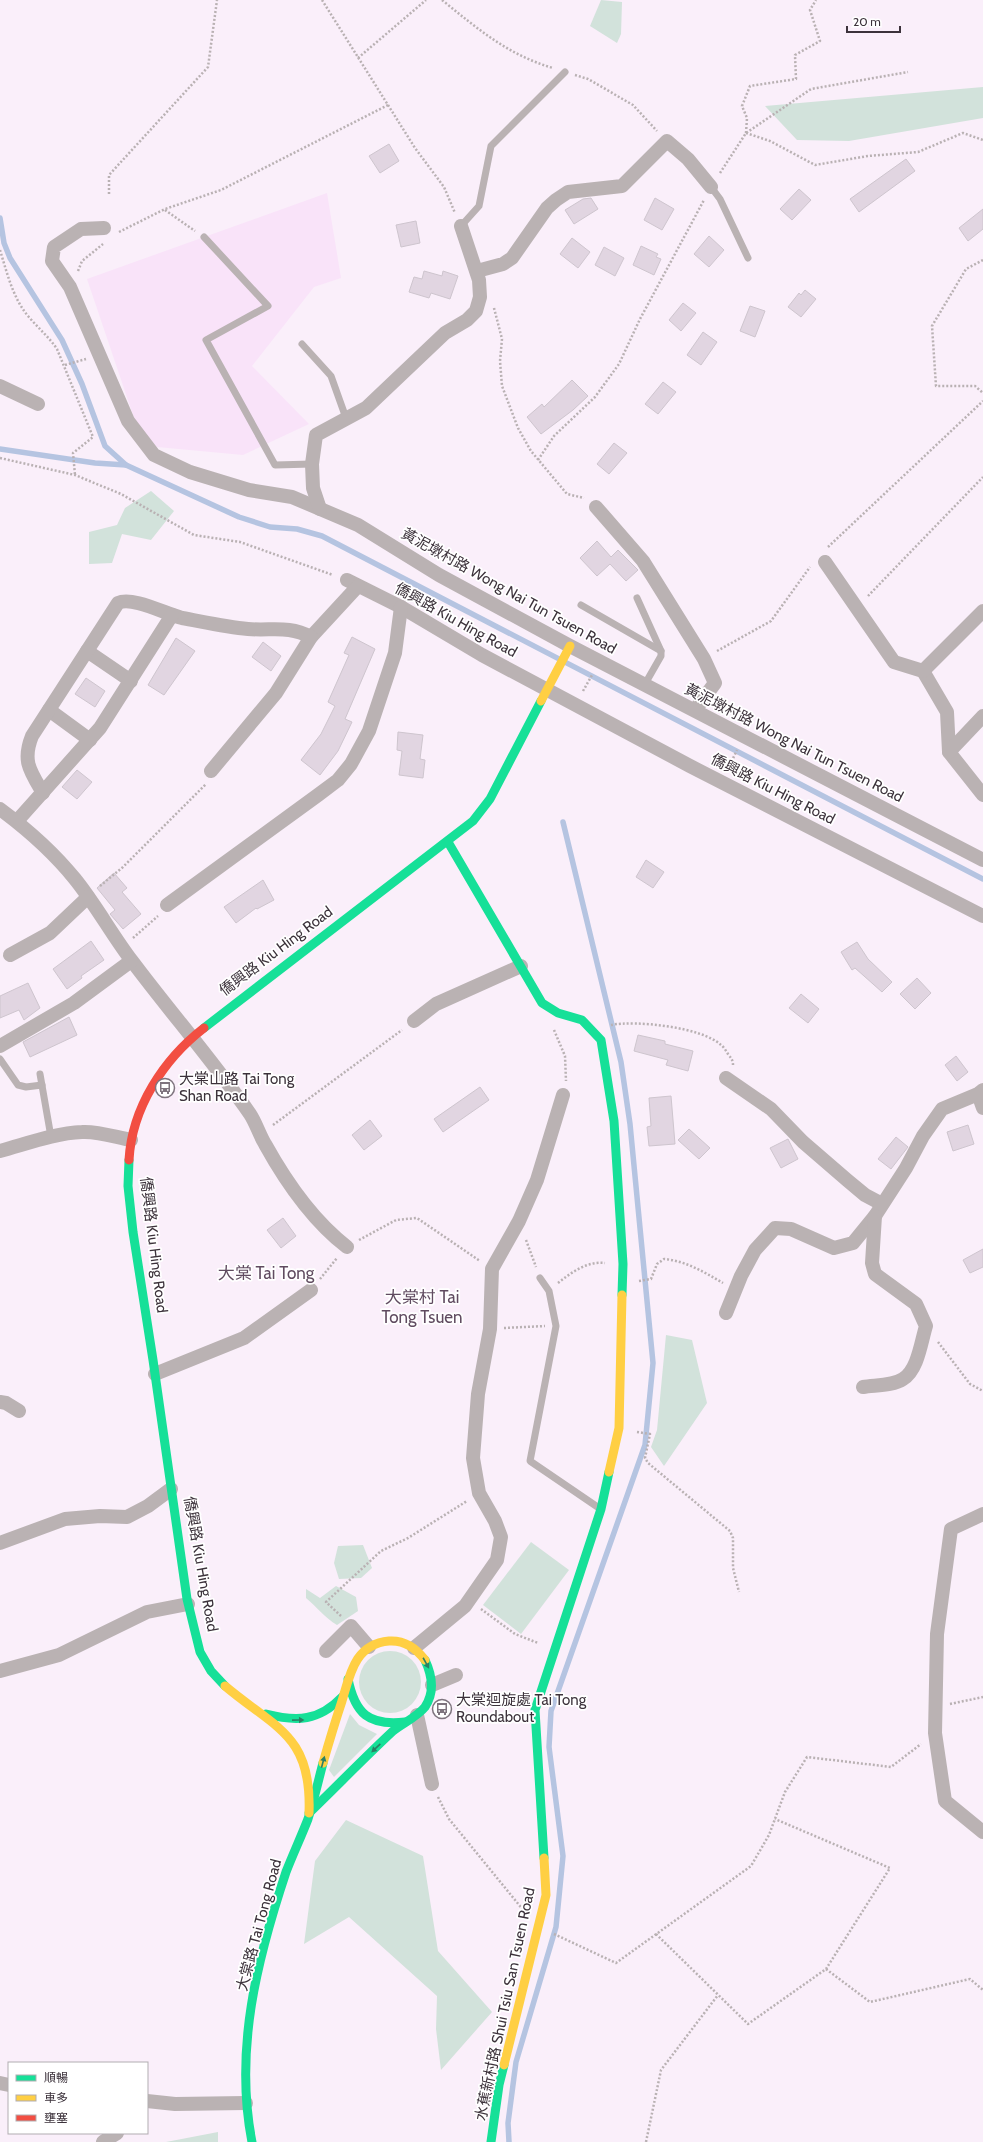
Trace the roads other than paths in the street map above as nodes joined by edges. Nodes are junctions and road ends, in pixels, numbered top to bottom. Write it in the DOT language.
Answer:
graph roads {
  1 [pos="565,72"];
  2 [pos="711,187"];
  3 [pos="461,226"];
  4 [pos="104,228"];
  5 [pos="204,237"];
  6 [pos="748,258"];
  7 [pos="478,271"];
  8 [pos="302,344"];
  9 [pos="0,386"];
  10 [pos="38,404"];
  11 [pos="346,418"];
  12 [pos="312,464"];
  13 [pos="596,507"];
  14 [pos="320,508"];
  15 [pos="822,557"];
  16 [pos="637,598"];
  17 [pos="581,605"];
  18 [pos="401,607"];
  19 [pos="983,611"];
  20 [pos="172,615"];
  21 [pos="311,637"];
  22 [pos="570,646"];
  23 [pos="86,651"];
  24 [pos="661,651"];
  25 [pos="923,670"];
  26 [pos="131,681"];
  27 [pos="644,684"];
  28 [pos="549,689"];
  29 [pos="49,710"];
  30 [pos="695,710"];
  31 [pos="983,716"];
  32 [pos="90,740"];
  33 [pos="949,752"];
  34 [pos="211,771"];
  35 [pos="43,793"];
  36 [pos="983,795"];
  37 [pos="0,809"];
  38 [pos="16,821"];
  39 [pos="448,842"];
  40 [pos="983,860"];
  41 [pos="88,897"];
  42 [pos="167,905"];
  43 [pos="983,916"];
  44 [pos="10,955"];
  45 [pos="131,961"];
  46 [pos="521,966"];
  47 [pos="414,1021"];
  48 [pos="192,1038"];
  49 [pos="0,1046"];
  50 [pos="0,1059"];
  51 [pos="40,1074"];
  52 [pos="730,1081"];
  53 [pos="42,1085"];
  54 [pos="980,1092"];
  55 [pos="563,1095"];
  56 [pos="983,1108"];
  57 [pos="51,1137"];
  58 [pos="131,1140"];
  59 [pos="0,1151"];
  60 [pos="882,1204"];
  61 [pos="875,1216"];
  62 [pos="347,1247"];
  63 [pos="540,1278"];
  64 [pos="311,1290"];
  65 [pos="726,1313"];
  66 [pos="155,1374"];
  67 [pos="863,1387"];
  68 [pos="0,1402"];
  69 [pos="19,1411"];
  70 [pos="171,1489"];
  71 [pos="601,1509"];
  72 [pos="983,1514"];
  73 [pos="0,1543"];
  74 [pos="188,1604"];
  75 [pos="369,1647"];
  76 [pos="414,1648"];
  77 [pos="326,1651"];
  78 [pos="0,1671"];
  79 [pos="456,1675"];
  80 [pos="348,1680"];
  81 [pos="432,1685"];
  82 [pos="343,1695"];
  83 [pos="261,1712"];
  84 [pos="411,1718"];
  85 [pos="432,1784"];
  86 [pos="309,1813"];
  87 [pos="983,1832"];
  88 [pos="149,2103"];
  89 [pos="246,2103"];
  90 [pos="115,2134"];
  91 [pos="103,2142"];
  92 [pos="252,2142"];
  93 [pos="491,2142"];
  1 -- 3 [label="lane"];
  2 -- 6 [label="lane"];
  2 -- 7 [label="street"];
  3 -- 7 [label="street"];
  4 -- 14 [label="street, 黃泥墩村路 Wong Nai Tun Tsuen Road"];
  5 -- 12 [label="lane"];
  7 -- 11 [label="street"];
  8 -- 11 [label="lane"];
  9 -- 10 [label="street"];
  11 -- 12 [label="street"];
  12 -- 14 [label="street"];
  13 -- 30 [label="street"];
  14 -- 22 [label="street, 黃泥墩村路 Wong Nai Tun Tsuen Road"];
  15 -- 25 [label="street"];
  16 -- 24 [label="lane"];
  17 -- 24 [label="lane"];
  18 -- 21 [label="street, 僑興路 Kiu Hing Road"];
  18 -- 28 [label="street, 僑興路 Kiu Hing Road"];
  18 -- 42 [label="street"];
  19 -- 25 [label="street"];
  20 -- 21 [label="street"];
  20 -- 23 [label="street"];
  20 -- 26 [label="street"];
  21 -- 34 [label="street"];
  22 -- 27 [label="street, 黃泥墩村路 Wong Nai Tun Tsuen Road"];
  22 -- 28 [label="street, 僑興路 Kiu Hing Road"];
  23 -- 26 [label="street"];
  23 -- 29 [label="street"];
  24 -- 27 [label="lane"];
  25 -- 33 [label="street"];
  26 -- 32 [label="street"];
  27 -- 30 [label="street, 黃泥墩村路 Wong Nai Tun Tsuen Road"];
  28 -- 39 [label="street, 僑興路 Kiu Hing Road"];
  28 -- 43 [label="street, 僑興路 Kiu Hing Road"];
  29 -- 32 [label="street"];
  29 -- 35 [label="street"];
  30 -- 40 [label="street, 黃泥墩村路 Wong Nai Tun Tsuen Road"];
  31 -- 33 [label="street"];
  32 -- 35 [label="street"];
  33 -- 36 [label="street"];
  35 -- 38 [label="street"];
  37 -- 38 [label="street"];
  38 -- 41 [label="street"];
  39 -- 46 [label="street, 水蕉新村路 Shui Tsiu San Tsuen Road"];
  39 -- 48 [label="street, 僑興路 Kiu Hing Road"];
  41 -- 44 [label="street"];
  41 -- 45 [label="street"];
  45 -- 48 [label="street"];
  45 -- 49 [label="street"];
  46 -- 47 [label="street"];
  46 -- 71 [label="street, 水蕉新村路 Shui Tsiu San Tsuen Road"];
  48 -- 58 [label="street, 僑興路 Kiu Hing Road"];
  48 -- 62 [label="street"];
  50 -- 53 [label="lane"];
  51 -- 53 [label="lane"];
  52 -- 60 [label="street"];
  53 -- 57 [label="lane"];
  54 -- 56 [label="street"];
  54 -- 60 [label="street"];
  55 -- 76 [label="street"];
  57 -- 58 [label="street"];
  57 -- 59 [label="street"];
  58 -- 66 [label="street, 僑興路 Kiu Hing Road"];
  60 -- 61 [label="street"];
  61 -- 65 [label="street"];
  61 -- 67 [label="street"];
  63 -- 71 [label="lane"];
  64 -- 66 [label="street"];
  66 -- 70 [label="street, 僑興路 Kiu Hing Road"];
  68 -- 69 [label="street"];
  70 -- 73 [label="street"];
  70 -- 74 [label="street, 僑興路 Kiu Hing Road"];
  71 -- 93 [label="street, 水蕉新村路 Shui Tsiu San Tsuen Road"];
  72 -- 87 [label="street"];
  74 -- 78 [label="street"];
  74 -- 83 [label="street, 僑興路 Kiu Hing Road"];
  75 -- 76 [label="street, 大棠路 Tai Tong Road"];
  75 -- 77 [label="street"];
  75 -- 80 [label="street, 大棠路 Tai Tong Road"];
  76 -- 81 [label="street, 大棠路 Tai Tong Road, one-way"];
  79 -- 81 [label="street"];
  80 -- 82 [label="street, 大棠路 Tai Tong Road"];
  80 -- 84 [label="street"];
  81 -- 84 [label="street, 大棠路 Tai Tong Road"];
  83 -- 82 [label="street, one-way"];
  86 -- 82 [label="street, 大棠路 Tai Tong Road, one-way"];
  83 -- 86 [label="street, 僑興路 Kiu Hing Road"];
  84 -- 85 [label="street"];
  84 -- 86 [label="street, 大棠路 Tai Tong Road, one-way"];
  86 -- 89 [label="street, 大棠路 Tai Tong Road"];
  88 -- 89 [label="street"];
  89 -- 92 [label="street, 大棠路 Tai Tong Road"];
  90 -- 91 [label="street"];
}
